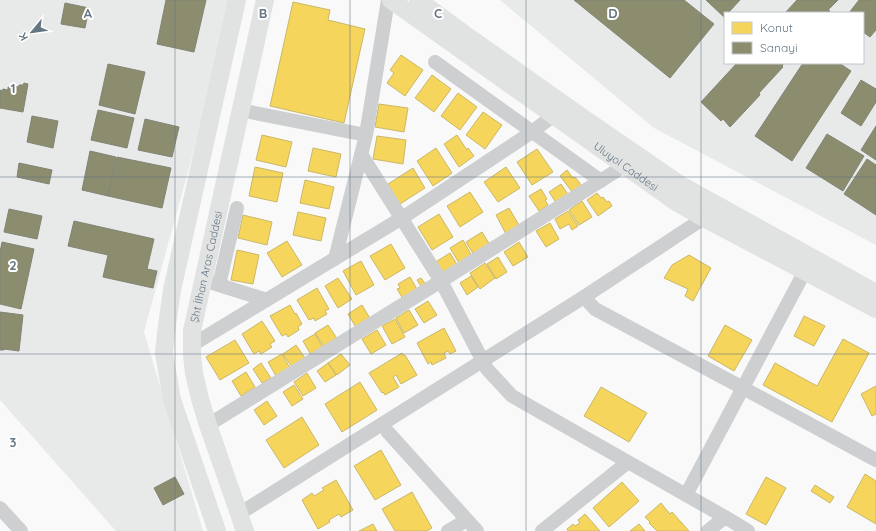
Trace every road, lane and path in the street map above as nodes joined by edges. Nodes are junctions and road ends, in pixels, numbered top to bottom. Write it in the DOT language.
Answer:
graph roads {
  1 [pos="237,0"];
  2 [pos="265,0"];
  3 [pos="388,0"];
  4 [pos="391,0"];
  5 [pos="418,0"];
  6 [pos="435,62"];
  7 [pos="240,110"];
  8 [pos="554,115"];
  9 [pos="532,132"];
  10 [pos="366,135"];
  11 [pos="361,154"];
  12 [pos="632,161"];
  13 [pos="601,181"];
  14 [pos="237,208"];
  15 [pos="402,218"];
  16 [pos="704,218"];
  17 [pos="335,259"];
  18 [pos="805,271"];
  19 [pos="441,281"];
  20 [pos="211,283"];
  21 [pos="876,293"];
  22 [pos="584,297"];
  23 [pos="267,300"];
  24 [pos="876,309"];
  25 [pos="192,345"];
  26 [pos="483,361"];
  27 [pos="744,388"];
  28 [pos="208,425"];
  29 [pos="387,431"];
  30 [pos="876,460"];
  31 [pos="628,462"];
  32 [pos="686,495"];
  33 [pos="0,508"];
  34 [pos="239,514"];
  35 [pos="725,517"];
  36 [pos="467,520"];
  37 [pos="21,531"];
  38 [pos="218,531"];
  39 [pos="245,531"];
  40 [pos="448,531"];
  41 [pos="477,531"];
  42 [pos="542,531"];
  43 [pos="708,531"];
  44 [pos="748,531"];
  1 -- 38 [label="main road"];
  2 -- 7 [label="main road, Şht İlhan Aras Caddesi"];
  3 -- 10 [label="street"];
  4 -- 8 [label="main road, Uluyol Caddesi"];
  5 -- 12 [label="main road, Uluyol Caddesi"];
  6 -- 9 [label="street"];
  7 -- 10 [label="street"];
  7 -- 20 [label="main road, Şht İlhan Aras Caddesi"];
  8 -- 9 [label="street"];
  8 -- 12 [label="main road, Uluyol Caddesi"];
  9 -- 13 [label="street"];
  9 -- 15 [label="street"];
  10 -- 11 [label="street"];
  11 -- 15 [label="street"];
  11 -- 17 [label="street"];
  12 -- 13 [label="street"];
  12 -- 16 [label="main road, Uluyol Caddesi"];
  12 -- 21 [label="main road, Uluyol Caddesi"];
  13 -- 19 [label="street"];
  14 -- 20 [label="street"];
  15 -- 17 [label="street"];
  15 -- 19 [label="street"];
  16 -- 18 [label="main road, Uluyol Caddesi"];
  16 -- 22 [label="street"];
  17 -- 23 [label="street"];
  18 -- 24 [label="main road, Uluyol Caddesi"];
  18 -- 27 [label="street"];
  19 -- 26 [label="street"];
  19 -- 28 [label="street"];
  20 -- 23 [label="street"];
  20 -- 25 [label="main road, Şht İlhan Aras Caddesi"];
  22 -- 26 [label="street"];
  22 -- 27 [label="street"];
  23 -- 25 [label="street"];
  25 -- 28 [label="main road, Şht İlhan Aras Caddesi"];
  26 -- 31 [label="street"];
  26 -- 34 [label="street"];
  27 -- 30 [label="street"];
  27 -- 32 [label="street"];
  28 -- 34 [label="main road, Şht İlhan Aras Caddesi"];
  29 -- 36 [label="street"];
  31 -- 32 [label="street"];
  31 -- 42 [label="street"];
  32 -- 35 [label="street"];
  33 -- 37 [label="street"];
  34 -- 39 [label="main road, Şht İlhan Aras Caddesi"];
  35 -- 43 [label="street"];
  35 -- 44 [label="street"];
  36 -- 40 [label="street"];
  36 -- 41 [label="street"];
}
